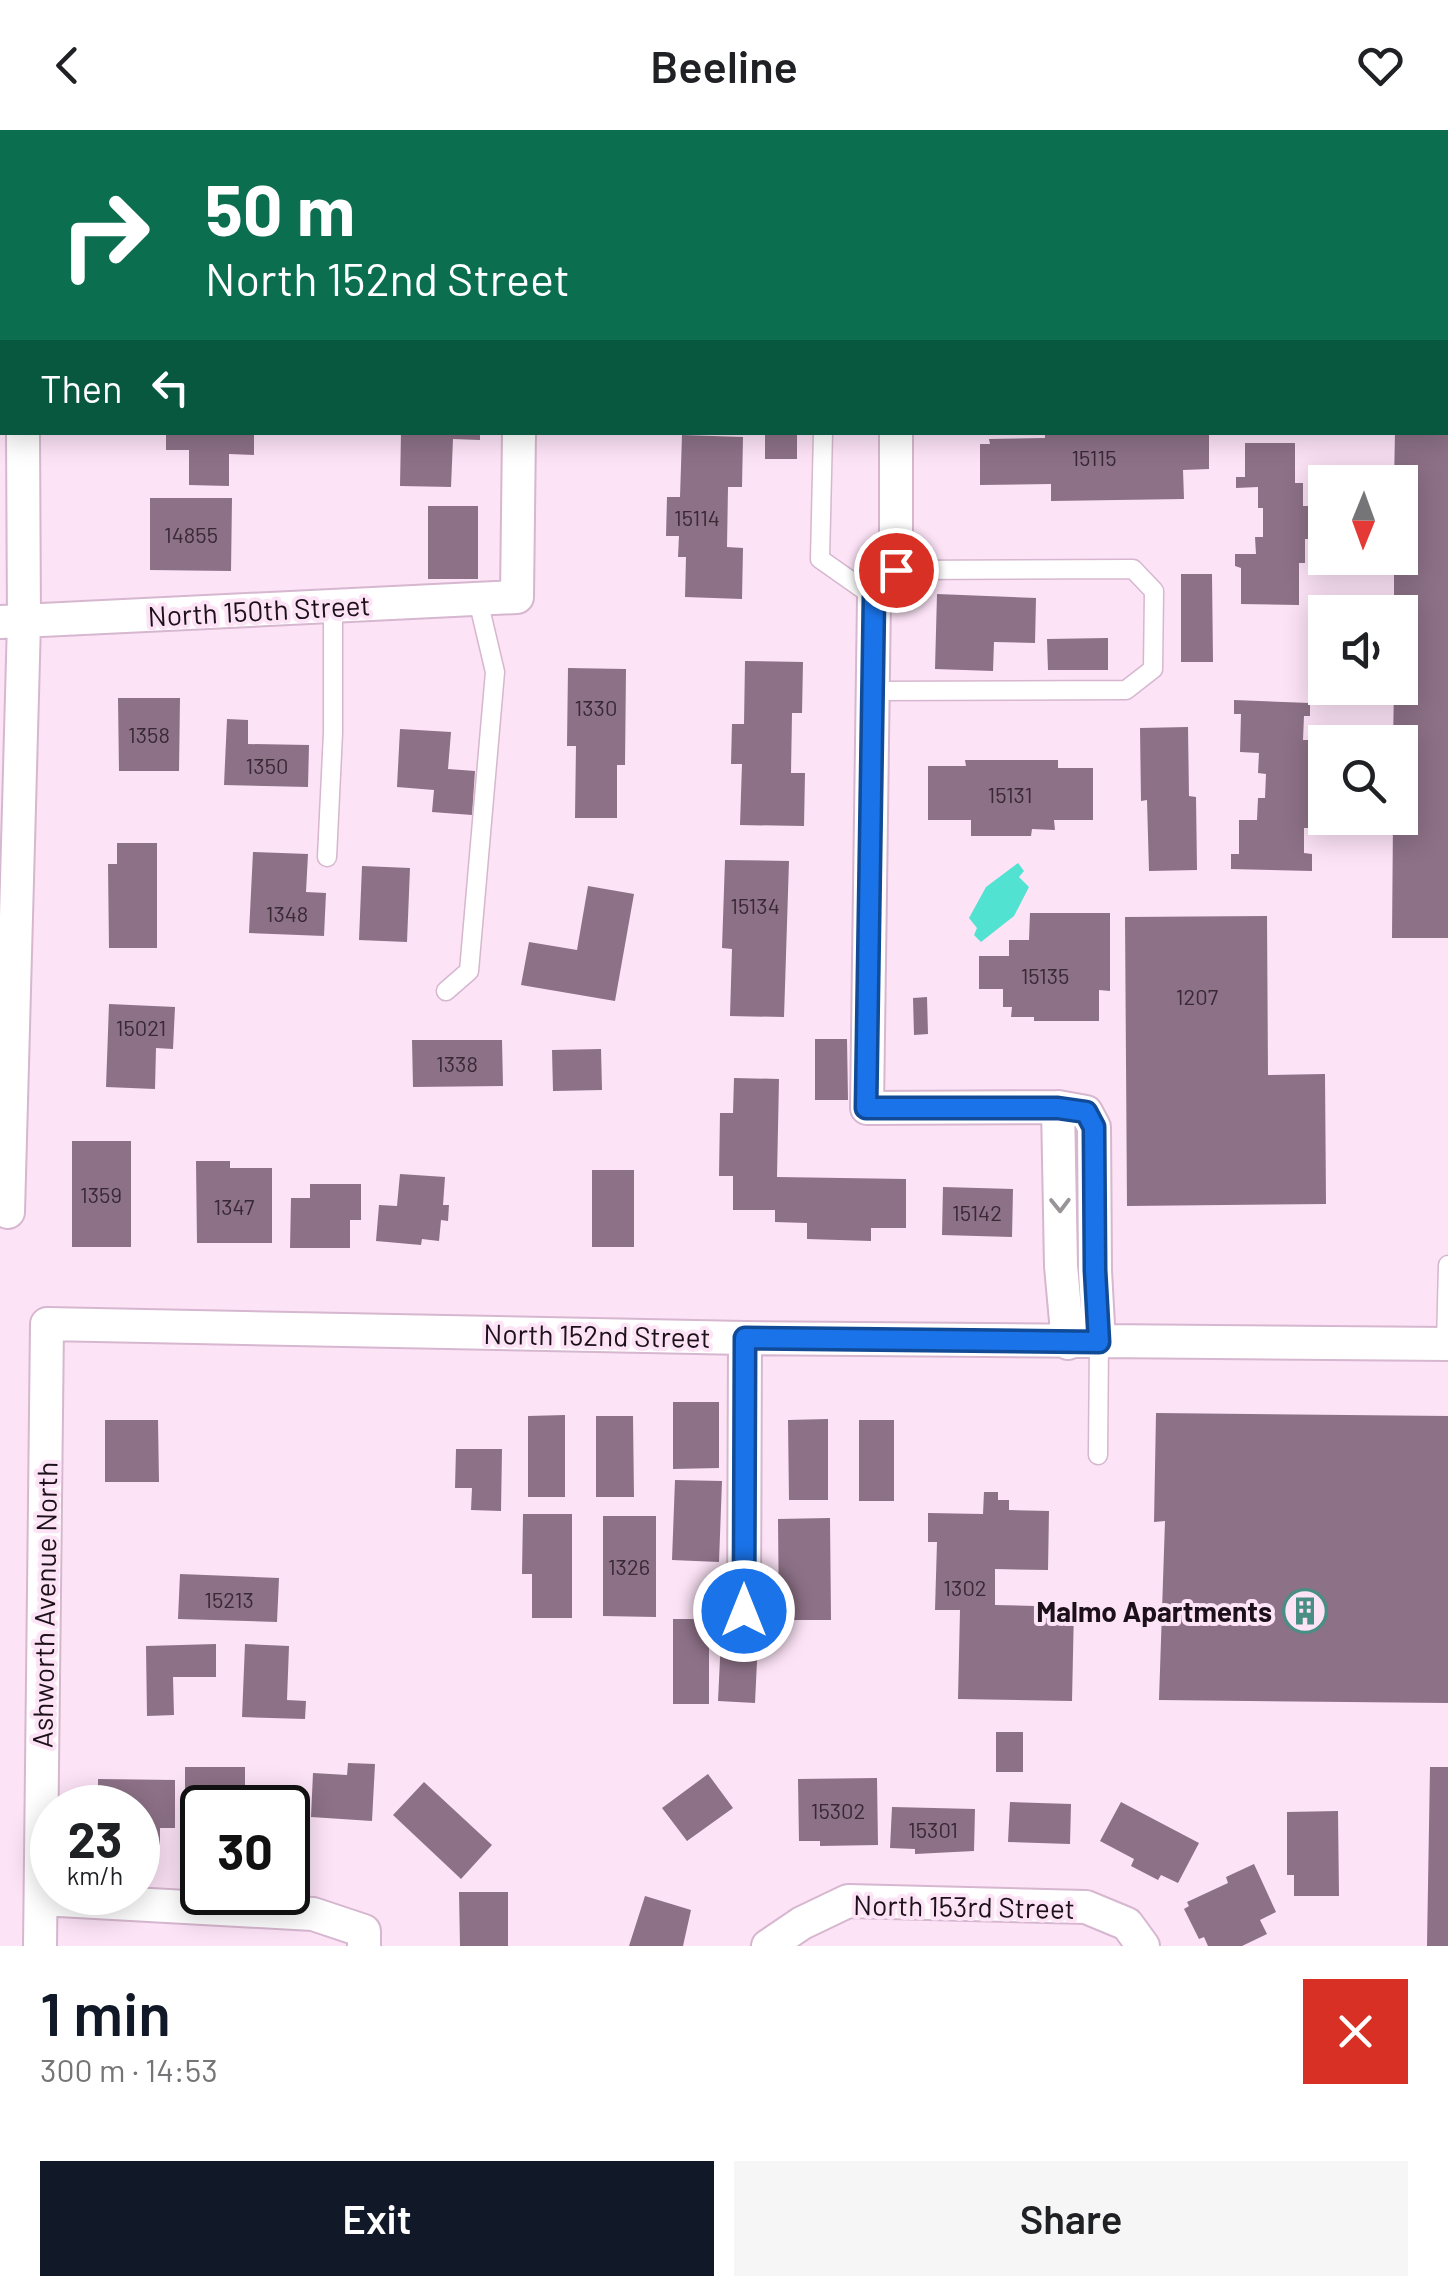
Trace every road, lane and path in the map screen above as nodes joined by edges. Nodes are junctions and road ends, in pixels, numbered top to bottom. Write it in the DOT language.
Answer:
graph roads {
  1 [pos="23,435"];
  2 [pos="519,435"];
  3 [pos="823,435"];
  4 [pos="896,435"];
  5 [pos="896,570"];
  6 [pos="874,597"];
  7 [pos="478,600"];
  8 [pos="333,606"];
  9 [pos="12,622"];
  10 [pos="873,691"];
  11 [pos="327,857"];
  12 [pos="446,991"];
  13 [pos="8,1212"];
  14 [pos="1448,1266"];
  15 [pos="46,1324"];
  16 [pos="745,1338"];
  17 [pos="1083,1342"];
  18 [pos="1447,1344"];
  19 [pos="1098,1454"];
  20 [pos="744,1611"];
  21 [pos="42,1785"];
  22 [pos="160,1906"];
  23 [pos="41,1915"];
  24 [pos="1135,1935"];
  25 [pos="364,1939"];
  26 [pos="40,1946"];
  27 [pos="768,1946"];
  1 -- 9 [label="street"];
  2 -- 7 [label="street, North 150th Street"];
  3 -- 6 [label="lane"];
  4 -- 5 [label="street"];
  5 -- 6 [label="street"];
  5 -- 10 [label="lane"];
  6 -- 10 [label="street"];
  7 -- 8 [label="street, North 150th Street"];
  7 -- 12 [label="lane"];
  8 -- 9 [label="street, North 150th Street"];
  8 -- 11 [label="lane"];
  9 -- 13 [label="street"];
  10 -- 17 [label="street"];
  14 -- 18 [label="lane"];
  15 -- 16 [label="street, North 152nd Street"];
  15 -- 21 [label="street, Ashworth Avenue North"];
  16 -- 17 [label="street, North 152nd Street"];
  16 -- 20 [label="street"];
  17 -- 18 [label="street, North 152nd Street"];
  17 -- 19 [label="lane"];
  22 -- 25 [label="street"];
  23 -- 26 [label="street, Ashworth Avenue North"];
  24 -- 27 [label="street, North 153rd Street"];
}
